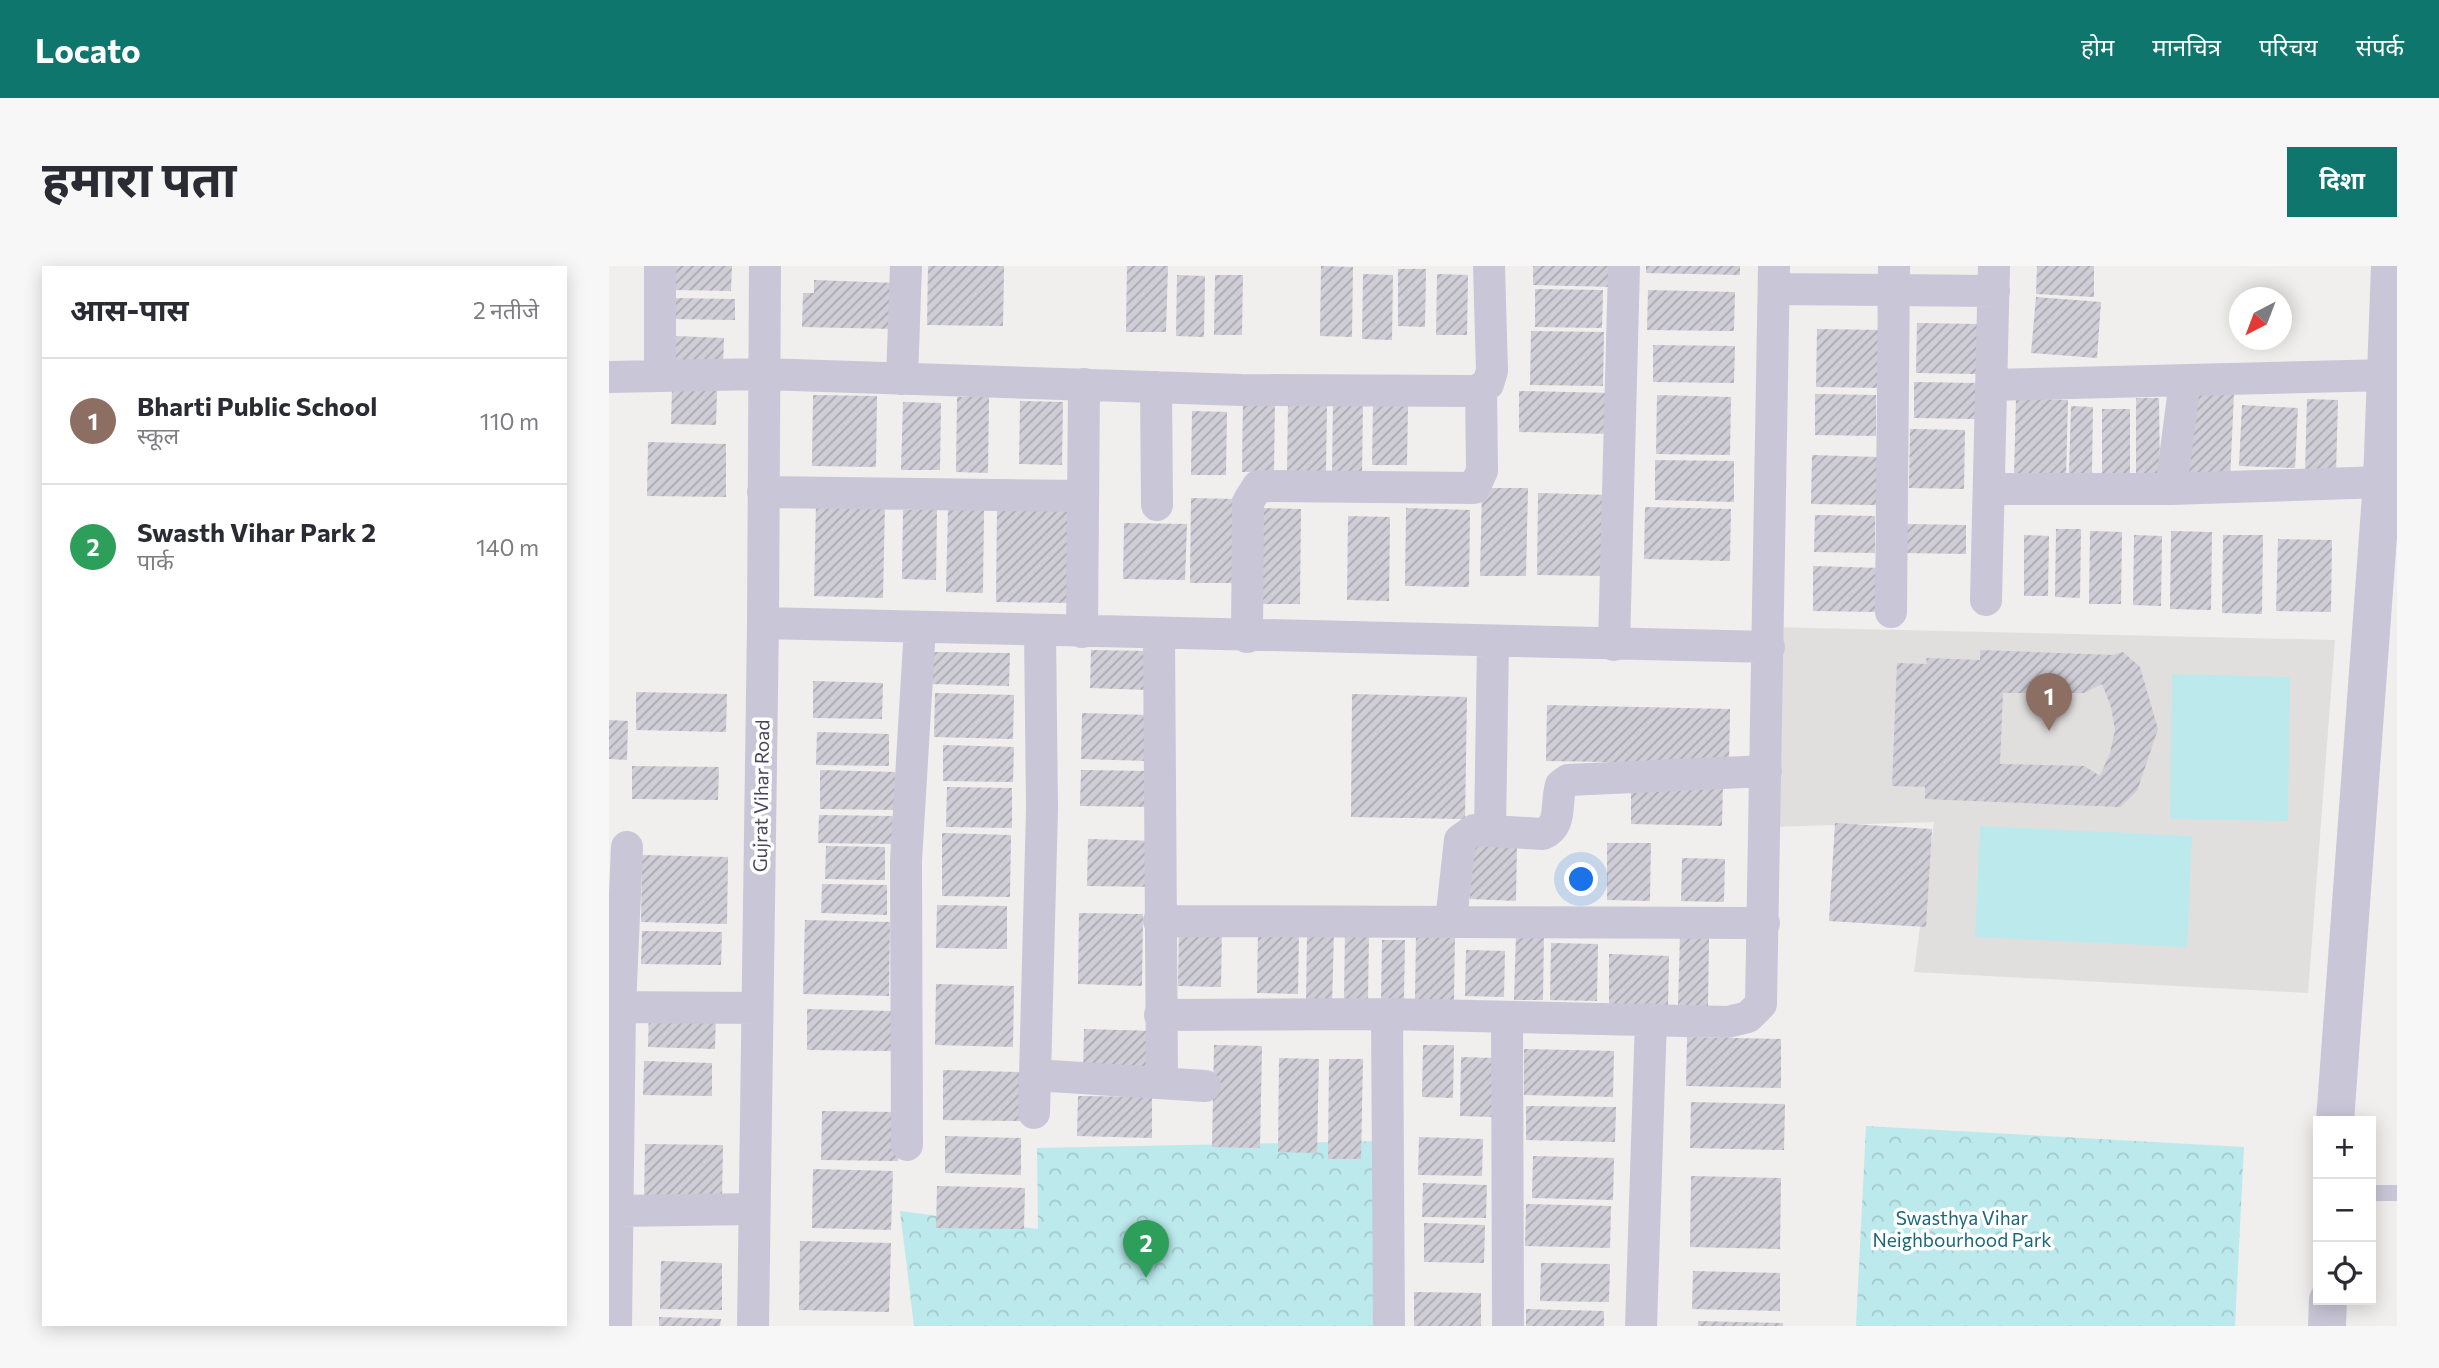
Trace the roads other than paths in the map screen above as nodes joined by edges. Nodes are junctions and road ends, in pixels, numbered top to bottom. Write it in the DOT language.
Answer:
graph roads {
  1 [pos="660,266"];
  2 [pos="765,266"];
  3 [pos="906,266"];
  4 [pos="1489,266"];
  5 [pos="1624,266"];
  6 [pos="2390,266"];
  7 [pos="1774,278"];
  8 [pos="1895,278"];
  9 [pos="1994,278"];
  10 [pos="764,374"];
  11 [pos="660,375"];
  12 [pos="2393,376"];
  13 [pos="609,377"];
  14 [pos="902,379"];
  15 [pos="2185,381"];
  16 [pos="1084,384"];
  17 [pos="1991,385"];
  18 [pos="1156,387"];
  19 [pos="1481,388"];
  20 [pos="2382,482"];
  21 [pos="1989,489"];
  22 [pos="2171,489"];
  23 [pos="763,492"];
  24 [pos="1083,496"];
  25 [pos="1157,505"];
  26 [pos="1986,600"];
  27 [pos="1891,612"];
  28 [pos="763,623"];
  29 [pos="920,627"];
  30 [pos="1040,630"];
  31 [pos="1082,632"];
  32 [pos="1159,635"];
  33 [pos="1247,637"];
  34 [pos="1493,642"];
  35 [pos="1614,645"];
  36 [pos="1769,647"];
  37 [pos="1766,771"];
  38 [pos="1490,831"];
  39 [pos="627,847"];
  40 [pos="1159,921"];
  41 [pos="1451,922"];
  42 [pos="1764,923"];
  43 [pos="614,1007"];
  44 [pos="757,1008"];
  45 [pos="1387,1014"];
  46 [pos="1160,1015"];
  47 [pos="1507,1017"];
  48 [pos="1651,1019"];
  49 [pos="1035,1074"];
  50 [pos="1161,1081"];
  51 [pos="1205,1086"];
  52 [pos="1034,1113"];
  53 [pos="2335,1116"];
  54 [pos="907,1145"];
  55 [pos="2376,1193"];
  56 [pos="2397,1193"];
  57 [pos="754,1209"];
  58 [pos="617,1211"];
  59 [pos="2328,1305"];
  60 [pos="615,1326"];
  61 [pos="753,1326"];
  62 [pos="1389,1326"];
  63 [pos="1508,1326"];
  64 [pos="1641,1326"];
  65 [pos="2327,1326"];
  1 -- 11 [label="street"];
  2 -- 10 [label="street, Gujrat Vihar Road"];
  3 -- 14 [label="street"];
  4 -- 19 [label="street"];
  5 -- 35 [label="street"];
  6 -- 12 [label="street"];
  7 -- 8 [label="street"];
  7 -- 36 [label="street"];
  8 -- 9 [label="street"];
  8 -- 27 [label="street"];
  9 -- 17 [label="street"];
  10 -- 11 [label="street"];
  10 -- 14 [label="street"];
  10 -- 23 [label="street, Gujrat Vihar Road"];
  11 -- 13 [label="street"];
  12 -- 15 [label="street"];
  12 -- 20 [label="street"];
  14 -- 16 [label="street"];
  15 -- 17 [label="street"];
  15 -- 22 [label="street"];
  16 -- 18 [label="street"];
  16 -- 24 [label="street"];
  17 -- 21 [label="street"];
  18 -- 19 [label="street"];
  18 -- 25 [label="street"];
  19 -- 33 [label="street"];
  20 -- 22 [label="street"];
  20 -- 53 [label="street"];
  21 -- 22 [label="street"];
  21 -- 26 [label="street"];
  23 -- 24 [label="street"];
  23 -- 28 [label="street, Gujrat Vihar Road"];
  24 -- 31 [label="street"];
  28 -- 29 [label="street"];
  28 -- 44 [label="street, Gujrat Vihar Road"];
  29 -- 30 [label="street"];
  29 -- 54 [label="street"];
  30 -- 31 [label="street"];
  30 -- 49 [label="street"];
  31 -- 32 [label="street"];
  32 -- 33 [label="street"];
  32 -- 40 [label="street"];
  33 -- 34 [label="street"];
  34 -- 35 [label="street"];
  34 -- 38 [label="street"];
  35 -- 36 [label="street"];
  36 -- 37 [label="street"];
  37 -- 38 [label="street"];
  37 -- 42 [label="street"];
  38 -- 41 [label="street"];
  39 -- 43 [label="street"];
  40 -- 41 [label="street"];
  40 -- 46 [label="street"];
  41 -- 42 [label="street"];
  42 -- 48 [label="street"];
  43 -- 44 [label="street"];
  43 -- 58 [label="street"];
  44 -- 57 [label="street, Gujrat Vihar Road"];
  45 -- 46 [label="street"];
  45 -- 47 [label="street"];
  45 -- 62 [label="street"];
  46 -- 50 [label="street"];
  47 -- 48 [label="street"];
  47 -- 63 [label="street"];
  48 -- 64 [label="street"];
  49 -- 50 [label="street"];
  49 -- 52 [label="street"];
  50 -- 51 [label="street"];
  55 -- 56 [label="lane"];
  57 -- 58 [label="street"];
  57 -- 61 [label="street, Gujrat Vihar Road"];
  58 -- 60 [label="street"];
  59 -- 65 [label="street"];
}
